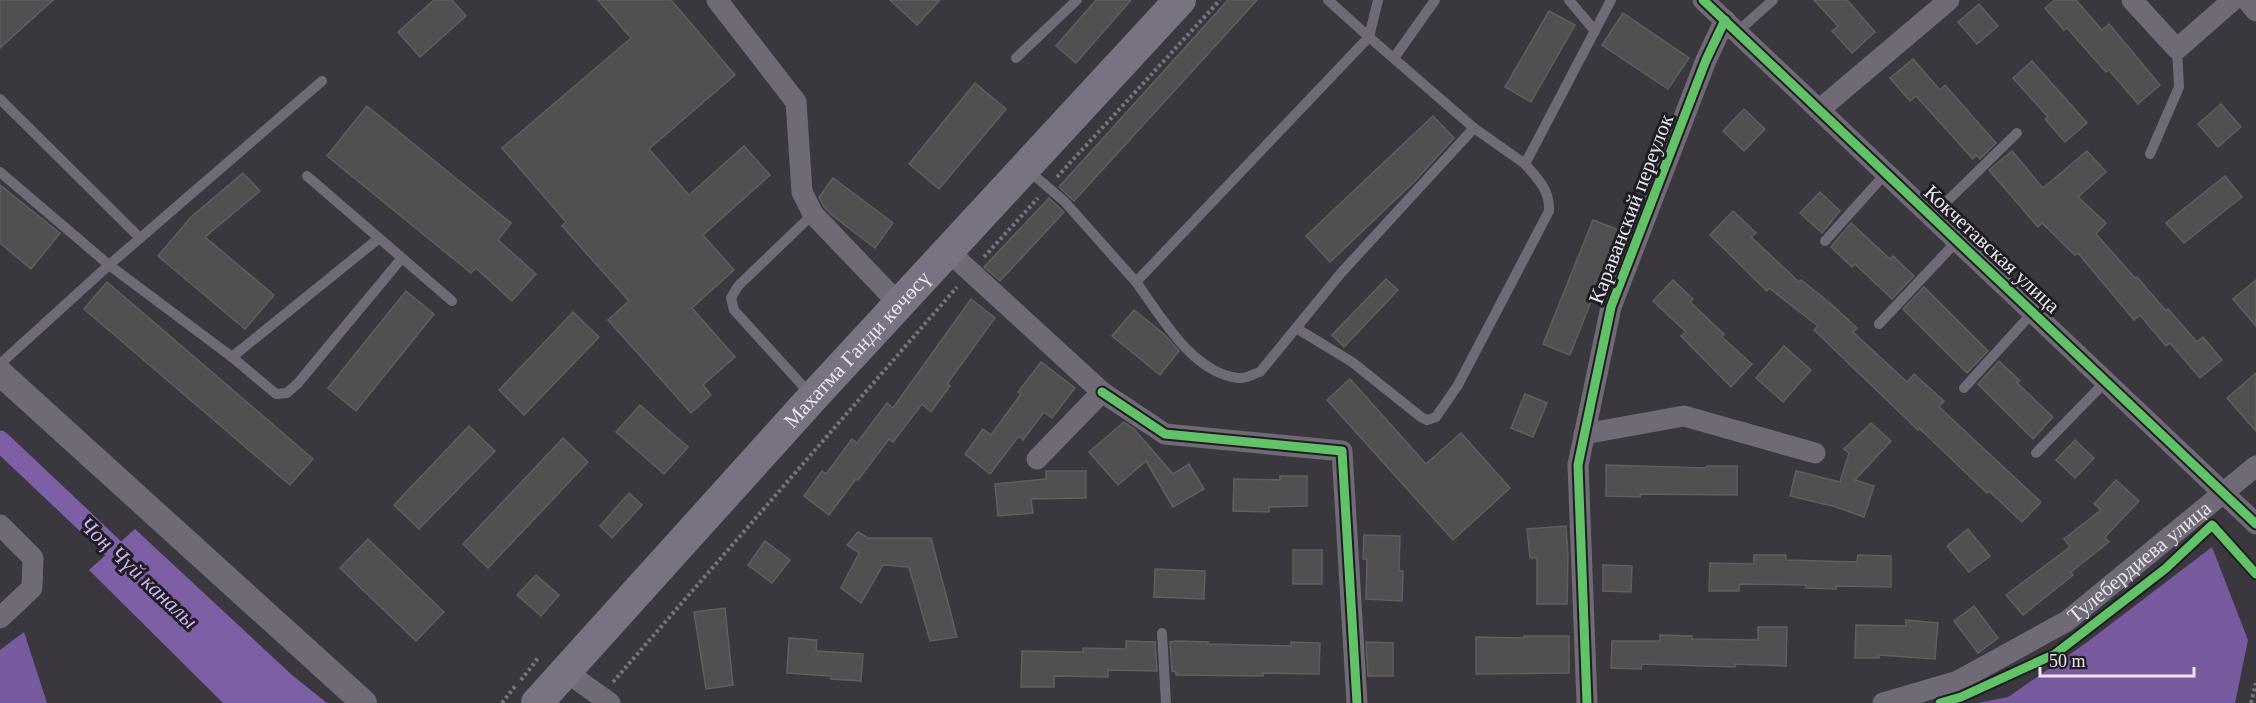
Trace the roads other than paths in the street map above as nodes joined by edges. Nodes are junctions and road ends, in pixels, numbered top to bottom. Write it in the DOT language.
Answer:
graph roads {
  1 [pos="717,0"];
  2 [pos="1077,0"];
  3 [pos="1180,0"];
  4 [pos="1328,0"];
  5 [pos="1378,0"];
  6 [pos="1435,0"];
  7 [pos="1569,0"];
  8 [pos="1611,0"];
  9 [pos="1703,0"];
  10 [pos="1773,0"];
  11 [pos="1949,0"];
  12 [pos="2132,0"];
  13 [pos="2233,0"];
  14 [pos="2247,0"];
  15 [pos="2256,10"];
  16 [pos="1731,26"];
  17 [pos="1595,31"];
  18 [pos="1369,37"];
  19 [pos="2177,49"];
  20 [pos="1016,58"];
  21 [pos="1394,58"];
  22 [pos="322,81"];
  23 [pos="0,99"];
  24 [pos="1819,110"];
  25 [pos="1474,128"];
  26 [pos="2017,133"];
  27 [pos="2150,154"];
  28 [pos="1525,164"];
  29 [pos="0,172"];
  30 [pos="1886,173"];
  31 [pos="307,176"];
  32 [pos="1036,177"];
  33 [pos="813,214"];
  34 [pos="1932,216"];
  35 [pos="140,238"];
  36 [pos="378,239"];
  37 [pos="1957,241"];
  38 [pos="1825,242"];
  39 [pos="401,259"];
  40 [pos="959,261"];
  41 [pos="109,265"];
  42 [pos="1136,282"];
  43 [pos="452,301"];
  44 [pos="899,304"];
  45 [pos="2033,312"];
  46 [pos="1880,324"];
  47 [pos="1296,328"];
  48 [pos="232,357"];
  49 [pos="0,363"];
  50 [pos="0,373"];
  51 [pos="2106,381"];
  52 [pos="1964,388"];
  53 [pos="1102,392"];
  54 [pos="813,397"];
  55 [pos="1584,434"];
  56 [pos="1815,453"];
  57 [pos="2036,453"];
  58 [pos="1037,459"];
  59 [pos="2256,466"];
  60 [pos="2224,494"];
  61 [pos="2256,524"];
  62 [pos="0,525"];
  63 [pos="0,618"];
  64 [pos="1162,633"];
  65 [pos="565,671"];
  66 [pos="606,699"];
  67 [pos="364,703"];
  68 [pos="537,703"];
  69 [pos="1166,703"];
  70 [pos="1357,703"];
  71 [pos="1587,703"];
  72 [pos="1883,703"];
  1 -- 33 [label="street"];
  2 -- 20 [label="lane"];
  3 -- 32 [label="main road, Махатма Ганди көчөсү"];
  4 -- 18 [label="lane"];
  5 -- 18 [label="lane"];
  6 -- 21 [label="lane"];
  7 -- 17 [label="lane"];
  8 -- 17 [label="lane"];
  9 -- 16 [label="street, Кокчетавская улица"];
  10 -- 16 [label="lane"];
  11 -- 24 [label="street"];
  12 -- 19 [label="street"];
  13 -- 19 [label="street"];
  14 -- 15 [label="street"];
  16 -- 24 [label="street, Кокчетавская улица"];
  16 -- 55 [label="street, Караванский переулок"];
  17 -- 28 [label="lane"];
  18 -- 21 [label="lane"];
  18 -- 42 [label="lane"];
  19 -- 27 [label="lane"];
  21 -- 25 [label="lane"];
  22 -- 35 [label="lane"];
  23 -- 35 [label="lane"];
  24 -- 30 [label="street, Кокчетавская улица"];
  25 -- 28 [label="lane"];
  25 -- 47 [label="lane"];
  26 -- 34 [label="lane"];
  28 -- 47 [label="lane"];
  29 -- 41 [label="lane"];
  30 -- 34 [label="street, Кокчетавская улица"];
  30 -- 38 [label="lane"];
  31 -- 36 [label="lane"];
  32 -- 40 [label="main road, Махатма Ганди көчөсү"];
  32 -- 42 [label="lane"];
  33 -- 44 [label="street"];
  33 -- 54 [label="lane"];
  34 -- 37 [label="street, Кокчетавская улица"];
  35 -- 41 [label="lane"];
  36 -- 39 [label="lane"];
  36 -- 48 [label="lane"];
  37 -- 45 [label="street, Кокчетавская улица"];
  37 -- 46 [label="lane"];
  39 -- 43 [label="lane"];
  39 -- 48 [label="lane"];
  40 -- 44 [label="main road, Махатма Ганди көчөсү"];
  40 -- 53 [label="street"];
  41 -- 48 [label="lane"];
  41 -- 49 [label="lane"];
  42 -- 47 [label="lane"];
  44 -- 54 [label="main road, Махатма Ганди көчөсү"];
  45 -- 51 [label="street, Кокчетавская улица"];
  45 -- 52 [label="lane"];
  50 -- 67 [label="street"];
  51 -- 57 [label="lane"];
  51 -- 60 [label="street, Кокчетавская улица"];
  53 -- 58 [label="street"];
  53 -- 70 [label="street"];
  54 -- 65 [label="main road, Махатма Ганди көчөсү"];
  55 -- 56 [label="street"];
  55 -- 71 [label="street, Караванский переулок"];
  59 -- 60 [label="street, Тулебердиева улица"];
  60 -- 61 [label="street, Кокчетавская улица"];
  60 -- 72 [label="street, Тулебердиева улица"];
  62 -- 63 [label="street"];
  64 -- 69 [label="lane"];
  65 -- 66 [label="street"];
  65 -- 68 [label="main road, Махатма Ганди көчөсү"];
}
